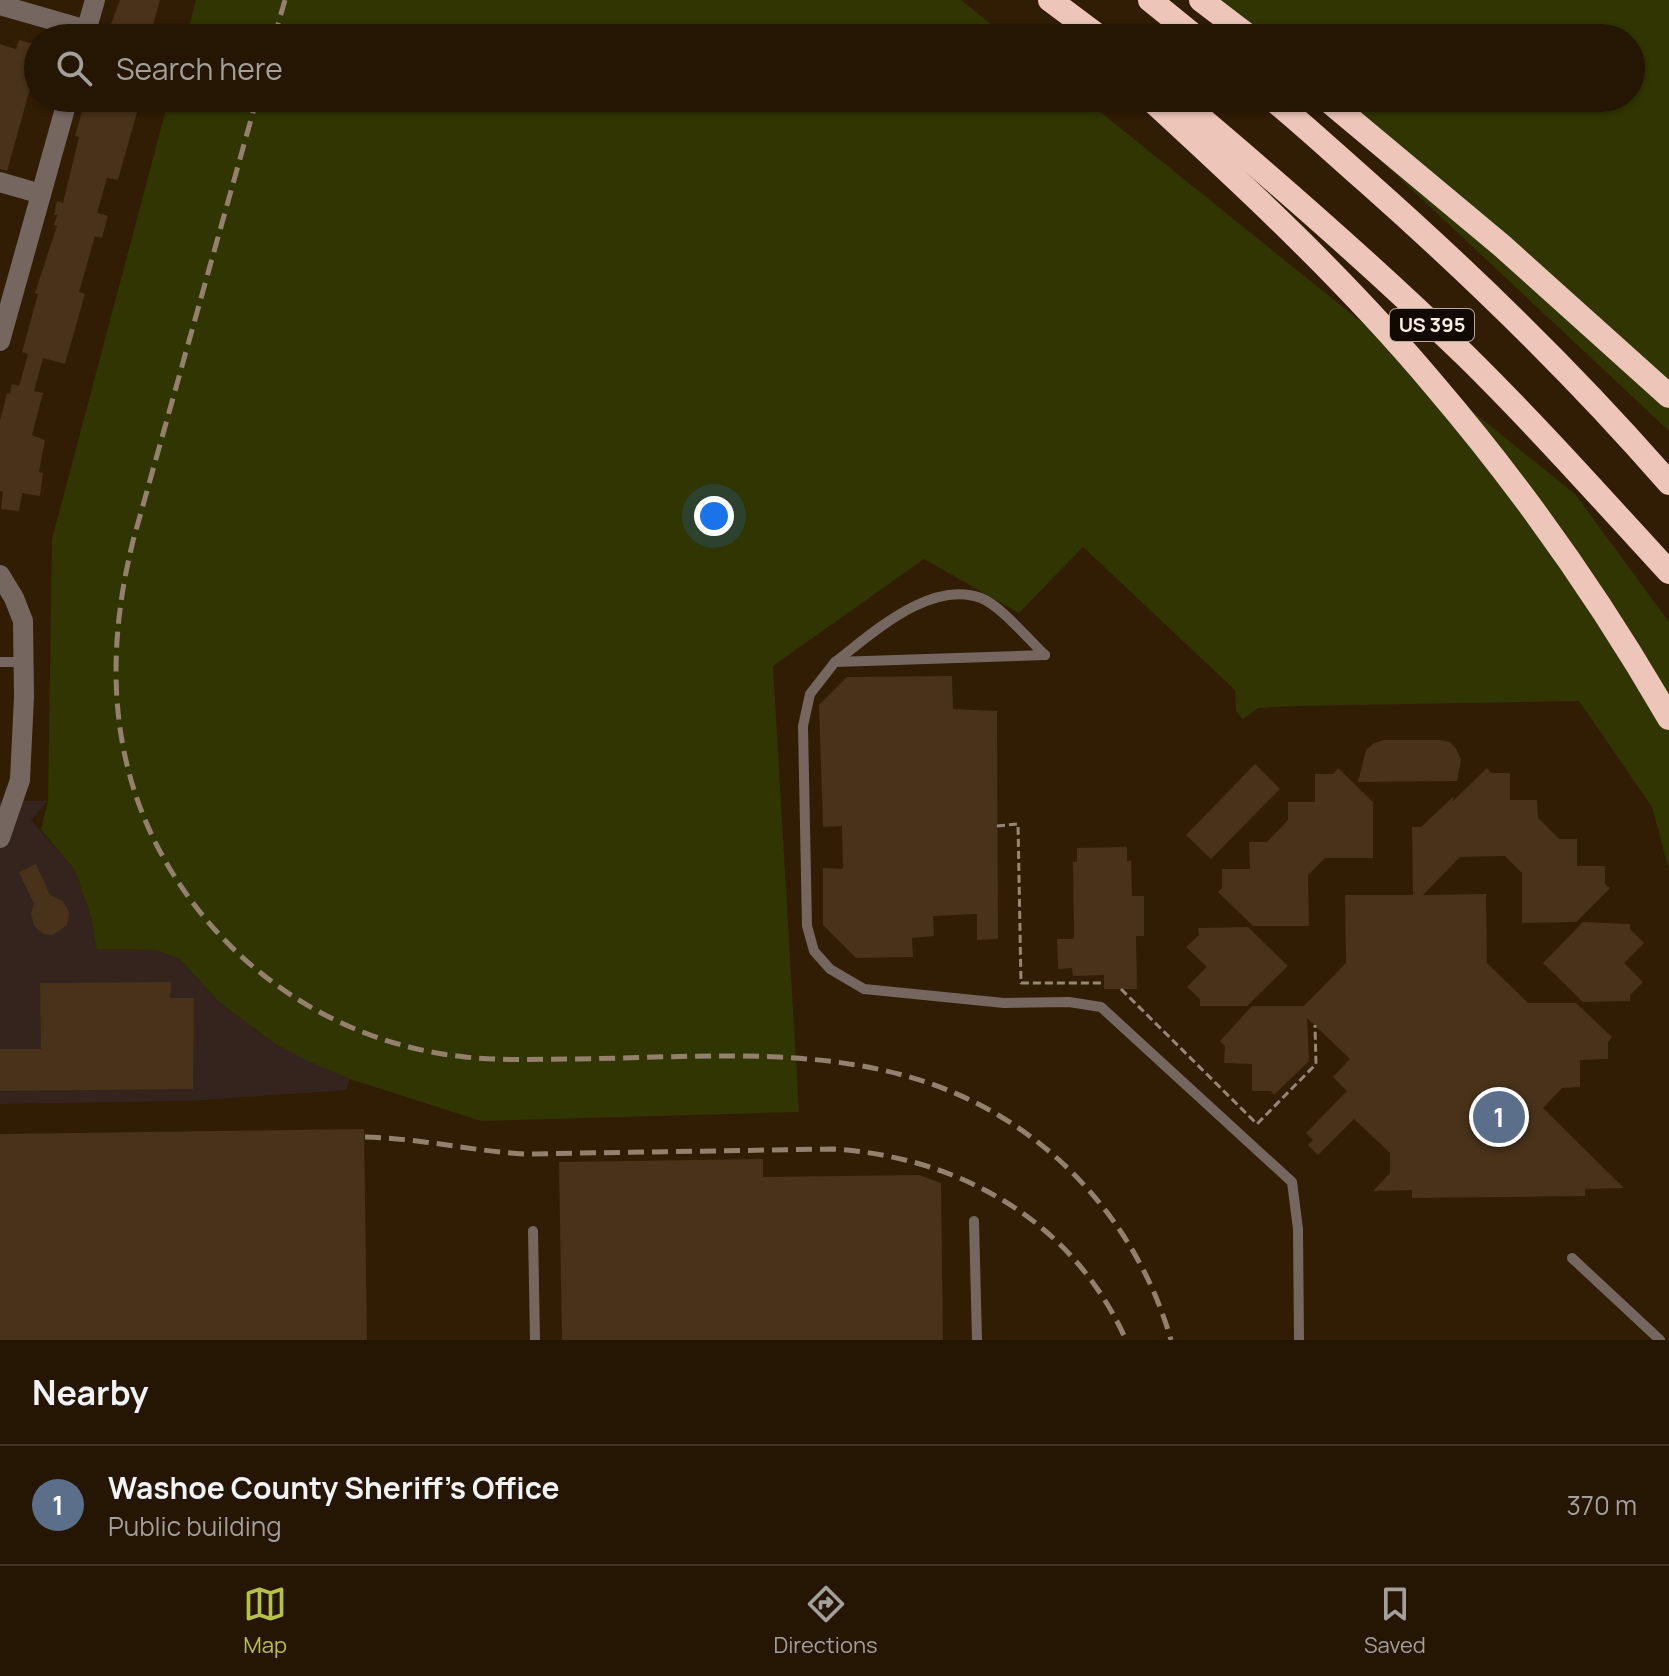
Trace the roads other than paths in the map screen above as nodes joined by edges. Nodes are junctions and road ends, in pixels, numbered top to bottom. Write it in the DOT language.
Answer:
graph roads {
  1 [pos="95,0"];
  2 [pos="1050,0"];
  3 [pos="1150,0"];
  4 [pos="1201,0"];
  5 [pos="0,5"];
  6 [pos="56,24"];
  7 [pos="89,24"];
  8 [pos="1080,24"];
  9 [pos="1180,24"];
  10 [pos="1233,24"];
  11 [pos="64,112"];
  12 [pos="1164,112"];
  13 [pos="1194,112"];
  14 [pos="1287,112"];
  15 [pos="1342,112"];
  16 [pos="0,182"];
  17 [pos="41,194"];
  18 [pos="0,341"];
  19 [pos="1669,396"];
  20 [pos="1669,483"];
  21 [pos="1669,572"];
  22 [pos="0,575"];
  23 [pos="7,598"];
  24 [pos="0,662"];
  25 [pos="24,662"];
  26 [pos="835,662"];
  27 [pos="1669,718"];
  28 [pos="6,804"];
  29 [pos="0,838"];
  30 [pos="974,1221"];
  31 [pos="533,1231"];
  32 [pos="1572,1258"];
  33 [pos="535,1340"];
  34 [pos="977,1340"];
  35 [pos="1299,1340"];
  36 [pos="1660,1340"];
  1 -- 7 [label="street"];
  2 -- 8 [label="highway"];
  3 -- 9 [label="highway"];
  4 -- 10 [label="highway"];
  5 -- 6 [label="street"];
  11 -- 17 [label="street"];
  12 -- 27 [label="highway"];
  13 -- 21 [label="highway, US 395"];
  14 -- 20 [label="highway, US 395"];
  15 -- 19 [label="highway"];
  16 -- 17 [label="street"];
  17 -- 18 [label="street"];
  22 -- 23 [label="street"];
  23 -- 25 [label="street"];
  24 -- 25 [label="lane"];
  25 -- 28 [label="street"];
  26 -- 26 [label="lane"];
  26 -- 35 [label="lane"];
  28 -- 29 [label="street"];
  30 -- 34 [label="lane"];
  31 -- 33 [label="lane"];
  32 -- 36 [label="lane"];
}
